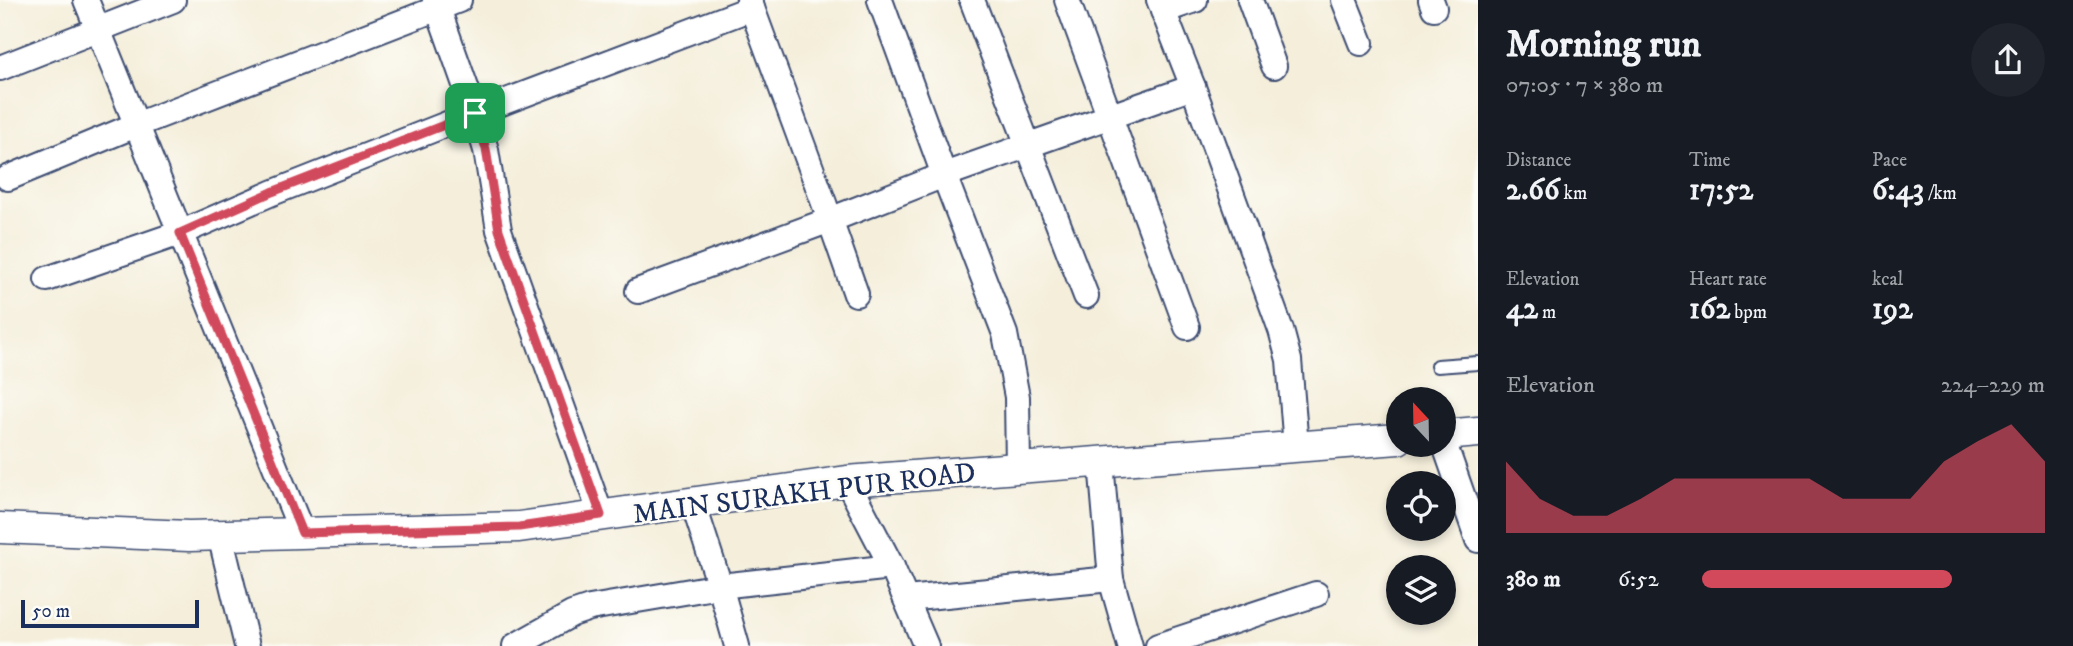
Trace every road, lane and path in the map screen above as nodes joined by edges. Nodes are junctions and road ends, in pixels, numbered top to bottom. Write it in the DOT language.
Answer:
graph roads {
  1 [pos="86,0"];
  2 [pos="173,0"];
  3 [pos="880,0"];
  4 [pos="972,0"];
  5 [pos="1067,0"];
  6 [pos="1195,0"];
  7 [pos="1250,0"];
  8 [pos="1344,0"];
  9 [pos="444,3"];
  10 [pos="750,4"];
  11 [pos="1161,6"];
  12 [pos="96,29"];
  13 [pos="1361,43"];
  14 [pos="1274,66"];
  15 [pos="0,68"];
  16 [pos="1194,87"];
  17 [pos="475,113"];
  18 [pos="1108,117"];
  19 [pos="136,125"];
  20 [pos="1029,145"];
  21 [pos="944,175"];
  22 [pos="8,178"];
  23 [pos="830,220"];
  24 [pos="180,233"];
  25 [pos="47,279"];
  26 [pos="638,291"];
  27 [pos="856,293"];
  28 [pos="1086,296"];
  29 [pos="1187,327"];
  30 [pos="1478,363"];
  31 [pos="1437,366"];
  32 [pos="1478,432"];
  33 [pos="1456,434"];
  34 [pos="1386,440"];
  35 [pos="1296,447"];
  36 [pos="1449,457"];
  37 [pos="1101,462"];
  38 [pos="1018,468"];
  39 [pos="846,481"];
  40 [pos="693,503"];
  41 [pos="601,515"];
  42 [pos="0,528"];
  43 [pos="302,533"];
  44 [pos="220,535"];
  45 [pos="1478,540"];
  46 [pos="892,567"];
  47 [pos="1111,579"];
  48 [pos="720,586"];
  49 [pos="1316,594"];
  50 [pos="906,599"];
  51 [pos="733,645"];
  52 [pos="247,646"];
  53 [pos="515,646"];
  54 [pos="926,646"];
  55 [pos="1130,646"];
  56 [pos="1158,646"];
  1 -- 12 [label="street"];
  2 -- 12 [label="street"];
  3 -- 21 [label="street"];
  4 -- 20 [label="street"];
  5 -- 18 [label="street"];
  6 -- 11 [label="street"];
  7 -- 14 [label="street"];
  8 -- 13 [label="street"];
  9 -- 17 [label="street"];
  9 -- 19 [label="street"];
  10 -- 17 [label="street"];
  10 -- 23 [label="street"];
  11 -- 16 [label="street"];
  12 -- 15 [label="street"];
  12 -- 19 [label="street"];
  16 -- 18 [label="street"];
  16 -- 35 [label="street"];
  17 -- 24 [label="street"];
  17 -- 41 [label="street"];
  18 -- 20 [label="street"];
  18 -- 29 [label="street"];
  19 -- 22 [label="street"];
  19 -- 24 [label="street"];
  20 -- 21 [label="street"];
  20 -- 28 [label="street"];
  21 -- 23 [label="street"];
  21 -- 38 [label="street"];
  23 -- 26 [label="street"];
  23 -- 27 [label="street"];
  24 -- 25 [label="street"];
  24 -- 43 [label="street"];
  30 -- 31 [label="lane"];
  32 -- 33 [label="street"];
  34 -- 35 [label="street, MAIN SURAKH PUR ROAD"];
  35 -- 37 [label="street, MAIN SURAKH PUR ROAD"];
  36 -- 45 [label="street"];
  37 -- 38 [label="street, MAIN SURAKH PUR ROAD"];
  37 -- 47 [label="street"];
  38 -- 39 [label="street, MAIN SURAKH PUR ROAD"];
  39 -- 40 [label="street, MAIN SURAKH PUR ROAD"];
  39 -- 46 [label="street"];
  40 -- 41 [label="street, MAIN SURAKH PUR ROAD"];
  40 -- 48 [label="street"];
  41 -- 43 [label="street, MAIN SURAKH PUR ROAD"];
  42 -- 44 [label="street, MAIN SURAKH PUR ROAD"];
  43 -- 44 [label="street, MAIN SURAKH PUR ROAD"];
  44 -- 52 [label="street"];
  46 -- 48 [label="street"];
  46 -- 50 [label="street"];
  47 -- 50 [label="street"];
  47 -- 55 [label="street"];
  48 -- 51 [label="street"];
  48 -- 53 [label="street"];
  49 -- 56 [label="street"];
  50 -- 54 [label="street"];
}
